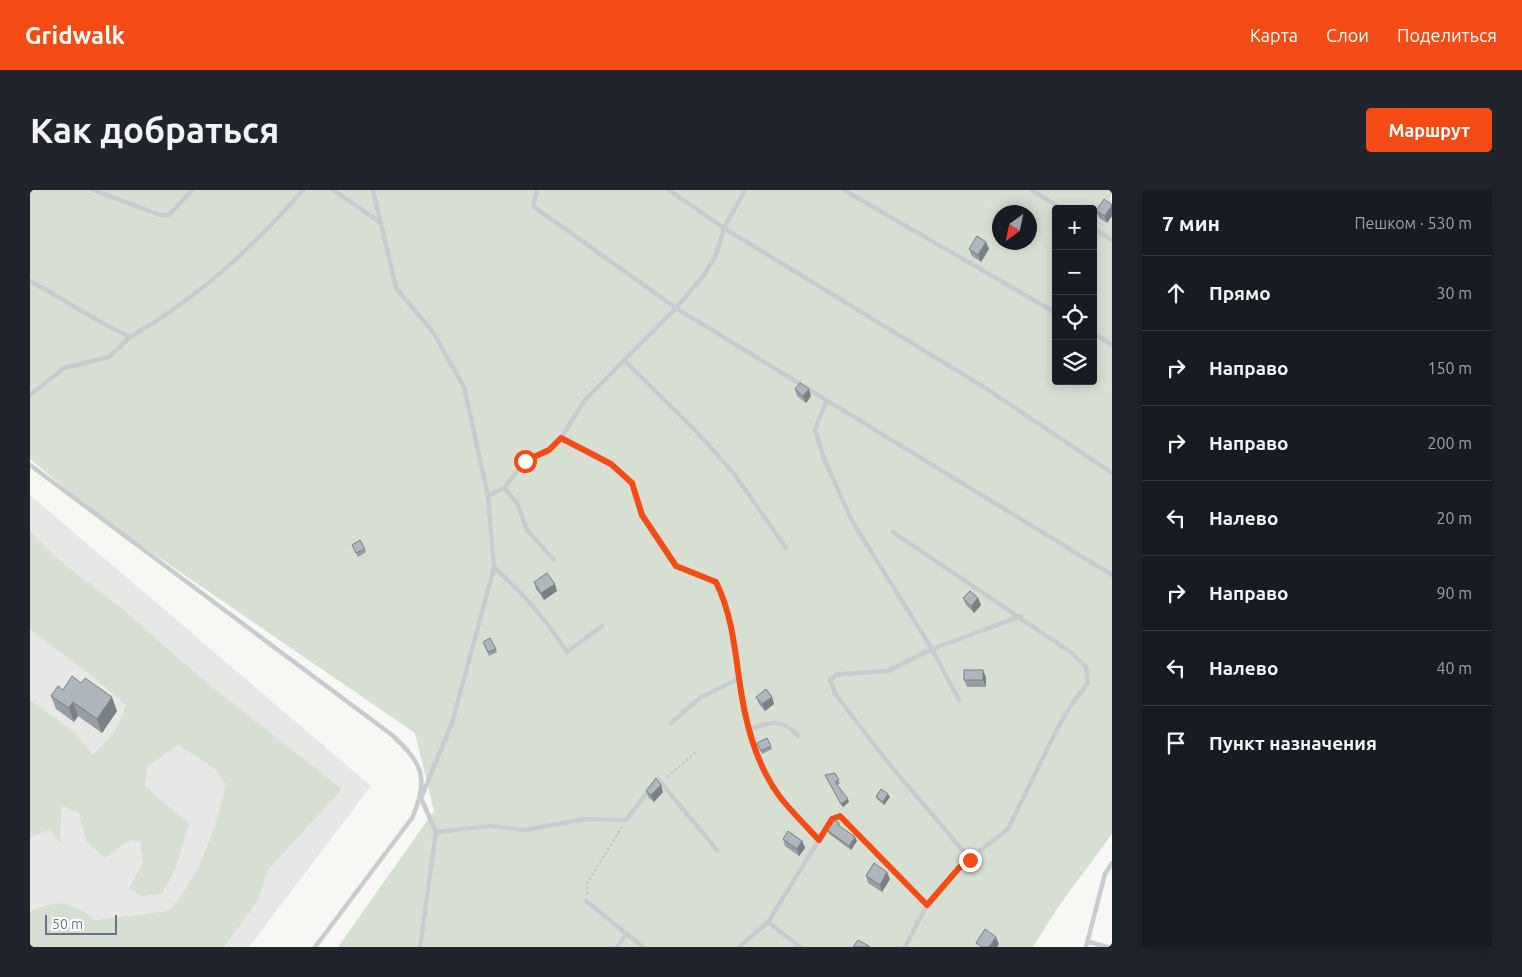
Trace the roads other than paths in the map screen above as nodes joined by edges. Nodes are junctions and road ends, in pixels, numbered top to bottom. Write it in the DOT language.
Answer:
graph roads {
  1 [pos="93,190"];
  2 [pos="192,190"];
  3 [pos="303,190"];
  4 [pos="333,190"];
  5 [pos="373,190"];
  6 [pos="537,190"];
  7 [pos="669,190"];
  8 [pos="745,190"];
  9 [pos="844,190"];
  10 [pos="1032,190"];
  11 [pos="1056,205"];
  12 [pos="380,222"];
  13 [pos="724,228"];
  14 [pos="1097,231"];
  15 [pos="1112,240"];
  16 [pos="30,281"];
  17 [pos="676,308"];
  18 [pos="1052,311"];
  19 [pos="1097,336"];
  20 [pos="130,337"];
  21 [pos="1112,345"];
  22 [pos="624,360"];
  23 [pos="30,395"];
  24 [pos="827,400"];
  25 [pos="561,438"];
  26 [pos="30,464"];
  27 [pos="1112,473"];
  28 [pos="504,488"];
  29 [pos="488,496"];
  30 [pos="893,532"];
  31 [pos="786,548"];
  32 [pos="554,560"];
  33 [pos="494,568"];
  34 [pos="1112,575"];
  35 [pos="1021,616"];
  36 [pos="602,626"];
  37 [pos="932,649"];
  38 [pos="740,678"];
  39 [pos="959,700"];
  40 [pos="671,723"];
  41 [pos="750,729"];
  42 [pos="798,736"];
  43 [pos="421,798"];
  44 [pos="436,832"];
  45 [pos="819,840"];
  46 [pos="718,850"];
  47 [pos="970,860"];
  48 [pos="1112,863"];
  49 [pos="586,901"];
  50 [pos="927,905"];
  51 [pos="768,922"];
  52 [pos="627,933"];
  53 [pos="1087,945"];
  54 [pos="315,947"];
  55 [pos="420,947"];
  56 [pos="617,947"];
  57 [pos="642,947"];
  58 [pos="739,947"];
  59 [pos="800,947"];
  60 [pos="905,947"];
  61 [pos="1107,947"];
  1 -- 2 [label="lane"];
  3 -- 20 [label="lane"];
  4 -- 12 [label="lane"];
  5 -- 12 [label="lane"];
  6 -- 17 [label="lane"];
  7 -- 13 [label="lane"];
  8 -- 13 [label="lane"];
  9 -- 18 [label="lane"];
  10 -- 11 [label="lane"];
  12 -- 29 [label="lane"];
  13 -- 17 [label="lane"];
  13 -- 27 [label="lane"];
  14 -- 15 [label="lane"];
  16 -- 20 [label="lane"];
  17 -- 22 [label="lane"];
  17 -- 24 [label="lane"];
  19 -- 21 [label="lane"];
  20 -- 23 [label="lane"];
  22 -- 25 [label="lane"];
  22 -- 31 [label="lane"];
  24 -- 34 [label="lane"];
  24 -- 37 [label="lane"];
  25 -- 28 [label="lane"];
  25 -- 38 [label="lane"];
  26 -- 43 [label="lane"];
  28 -- 29 [label="lane"];
  28 -- 32 [label="lane"];
  29 -- 33 [label="lane"];
  30 -- 35 [label="lane"];
  33 -- 36 [label="lane"];
  33 -- 43 [label="lane"];
  35 -- 37 [label="lane"];
  35 -- 47 [label="lane"];
  37 -- 39 [label="lane"];
  37 -- 47 [label="lane"];
  38 -- 40 [label="lane"];
  38 -- 41 [label="lane"];
  41 -- 42 [label="lane"];
  41 -- 45 [label="lane"];
  43 -- 44 [label="lane"];
  43 -- 54 [label="lane"];
  44 -- 46 [label="lane"];
  44 -- 55 [label="lane"];
  45 -- 50 [label="lane"];
  45 -- 51 [label="lane"];
  47 -- 50 [label="lane"];
  48 -- 53 [label="lane"];
  49 -- 52 [label="lane"];
  50 -- 60 [label="lane"];
  51 -- 58 [label="lane"];
  51 -- 59 [label="lane"];
  52 -- 56 [label="lane"];
  52 -- 57 [label="lane"];
  53 -- 61 [label="lane"];
}
